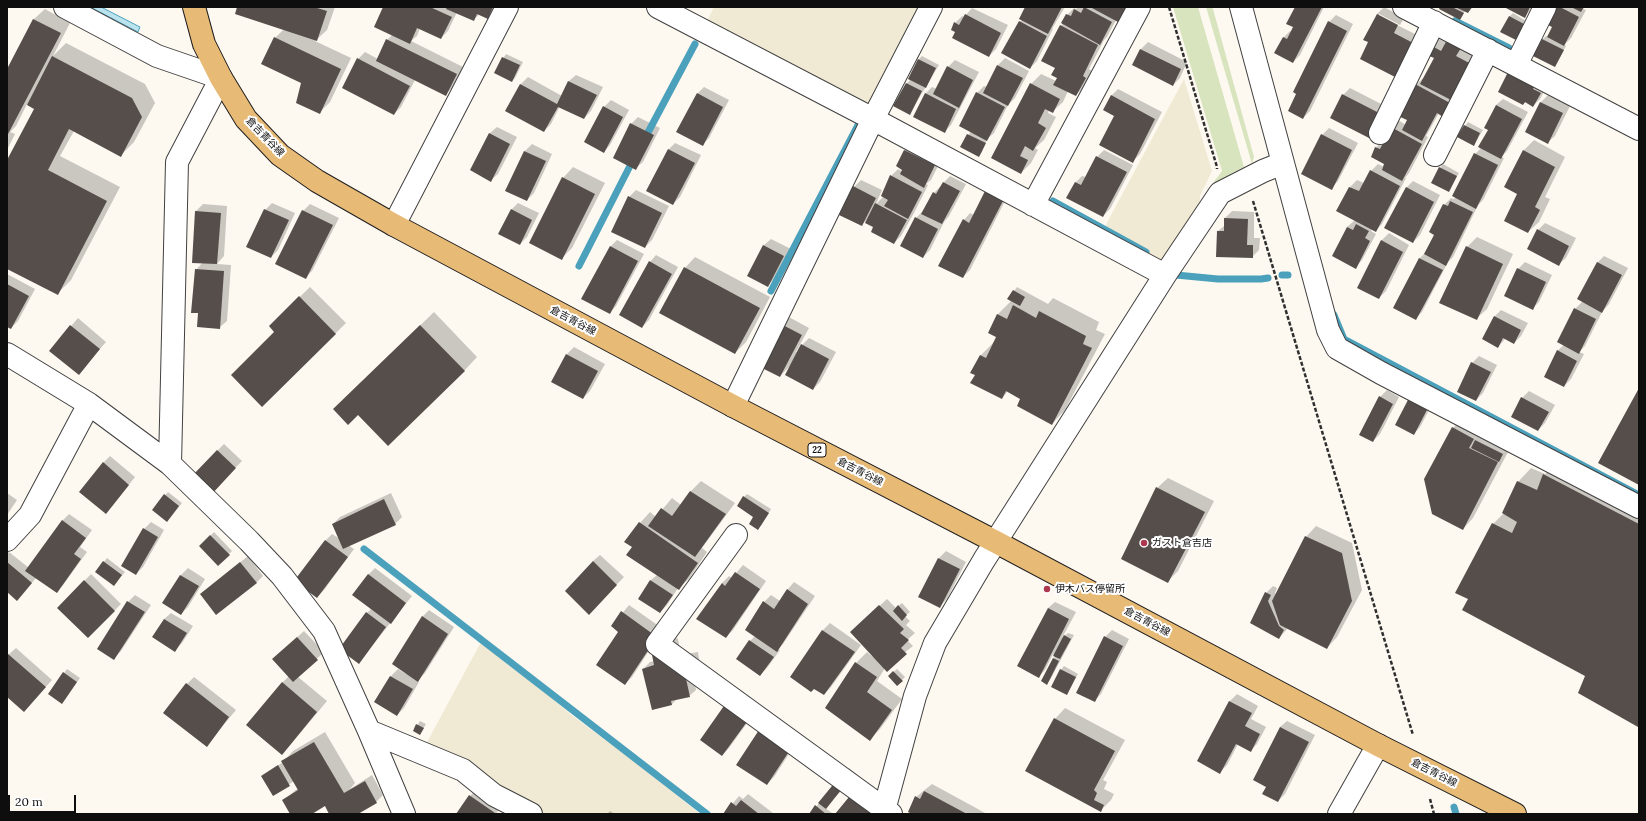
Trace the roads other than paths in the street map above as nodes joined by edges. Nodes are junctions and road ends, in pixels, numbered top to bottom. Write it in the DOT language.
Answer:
graph roads {
  1 [pos="65,7"];
  2 [pos="194,7"];
  3 [pos="508,7"];
  4 [pos="658,7"];
  5 [pos="931,7"];
  6 [pos="1139,7"];
  7 [pos="1241,7"];
  8 [pos="1545,7"];
  9 [pos="1412,9"];
  10 [pos="1434,22"];
  11 [pos="1488,50"];
  12 [pos="1516,65"];
  13 [pos="221,78"];
  14 [pos="873,119"];
  15 [pos="1639,129"];
  16 [pos="1380,133"];
  17 [pos="1435,155"];
  18 [pos="1283,163"];
  19 [pos="1033,205"];
  20 [pos="394,225"];
  21 [pos="1165,275"];
  22 [pos="7,354"];
  23 [pos="90,404"];
  24 [pos="733,406"];
  25 [pos="170,464"];
  26 [pos="1639,507"];
  27 [pos="736,535"];
  28 [pos="7,540"];
  29 [pos="996,542"];
  30 [pos="370,731"];
  31 [pos="1378,745"];
  32 [pos="886,813"];
  33 [pos="404,814"];
  34 [pos="531,814"];
  35 [pos="1339,814"];
  36 [pos="1515,814"];
  1 -- 13 [label="street"];
  2 -- 13 [label="main road, 倉吉青谷線 / 22"];
  3 -- 20 [label="street"];
  4 -- 14 [label="street"];
  5 -- 14 [label="street"];
  6 -- 19 [label="street"];
  7 -- 18 [label="street"];
  8 -- 12 [label="street"];
  9 -- 10 [label="street"];
  10 -- 11 [label="street"];
  10 -- 16 [label="street"];
  11 -- 12 [label="street"];
  11 -- 17 [label="street"];
  12 -- 15 [label="street"];
  13 -- 20 [label="main road, 倉吉青谷線 / 22"];
  13 -- 25 [label="street"];
  14 -- 19 [label="street"];
  14 -- 24 [label="street"];
  18 -- 21 [label="street"];
  18 -- 26 [label="street"];
  19 -- 21 [label="street"];
  20 -- 24 [label="main road, 倉吉青谷線 / 22"];
  21 -- 29 [label="street"];
  22 -- 23 [label="street"];
  23 -- 25 [label="street"];
  23 -- 28 [label="street"];
  24 -- 29 [label="main road, 倉吉青谷線 / 22"];
  25 -- 30 [label="street"];
  27 -- 32 [label="street"];
  29 -- 31 [label="main road, 倉吉青谷線 / 22"];
  29 -- 32 [label="street"];
  30 -- 33 [label="street"];
  30 -- 34 [label="street"];
  31 -- 35 [label="street"];
  31 -- 36 [label="main road, 倉吉青谷線 / 22"];
}
